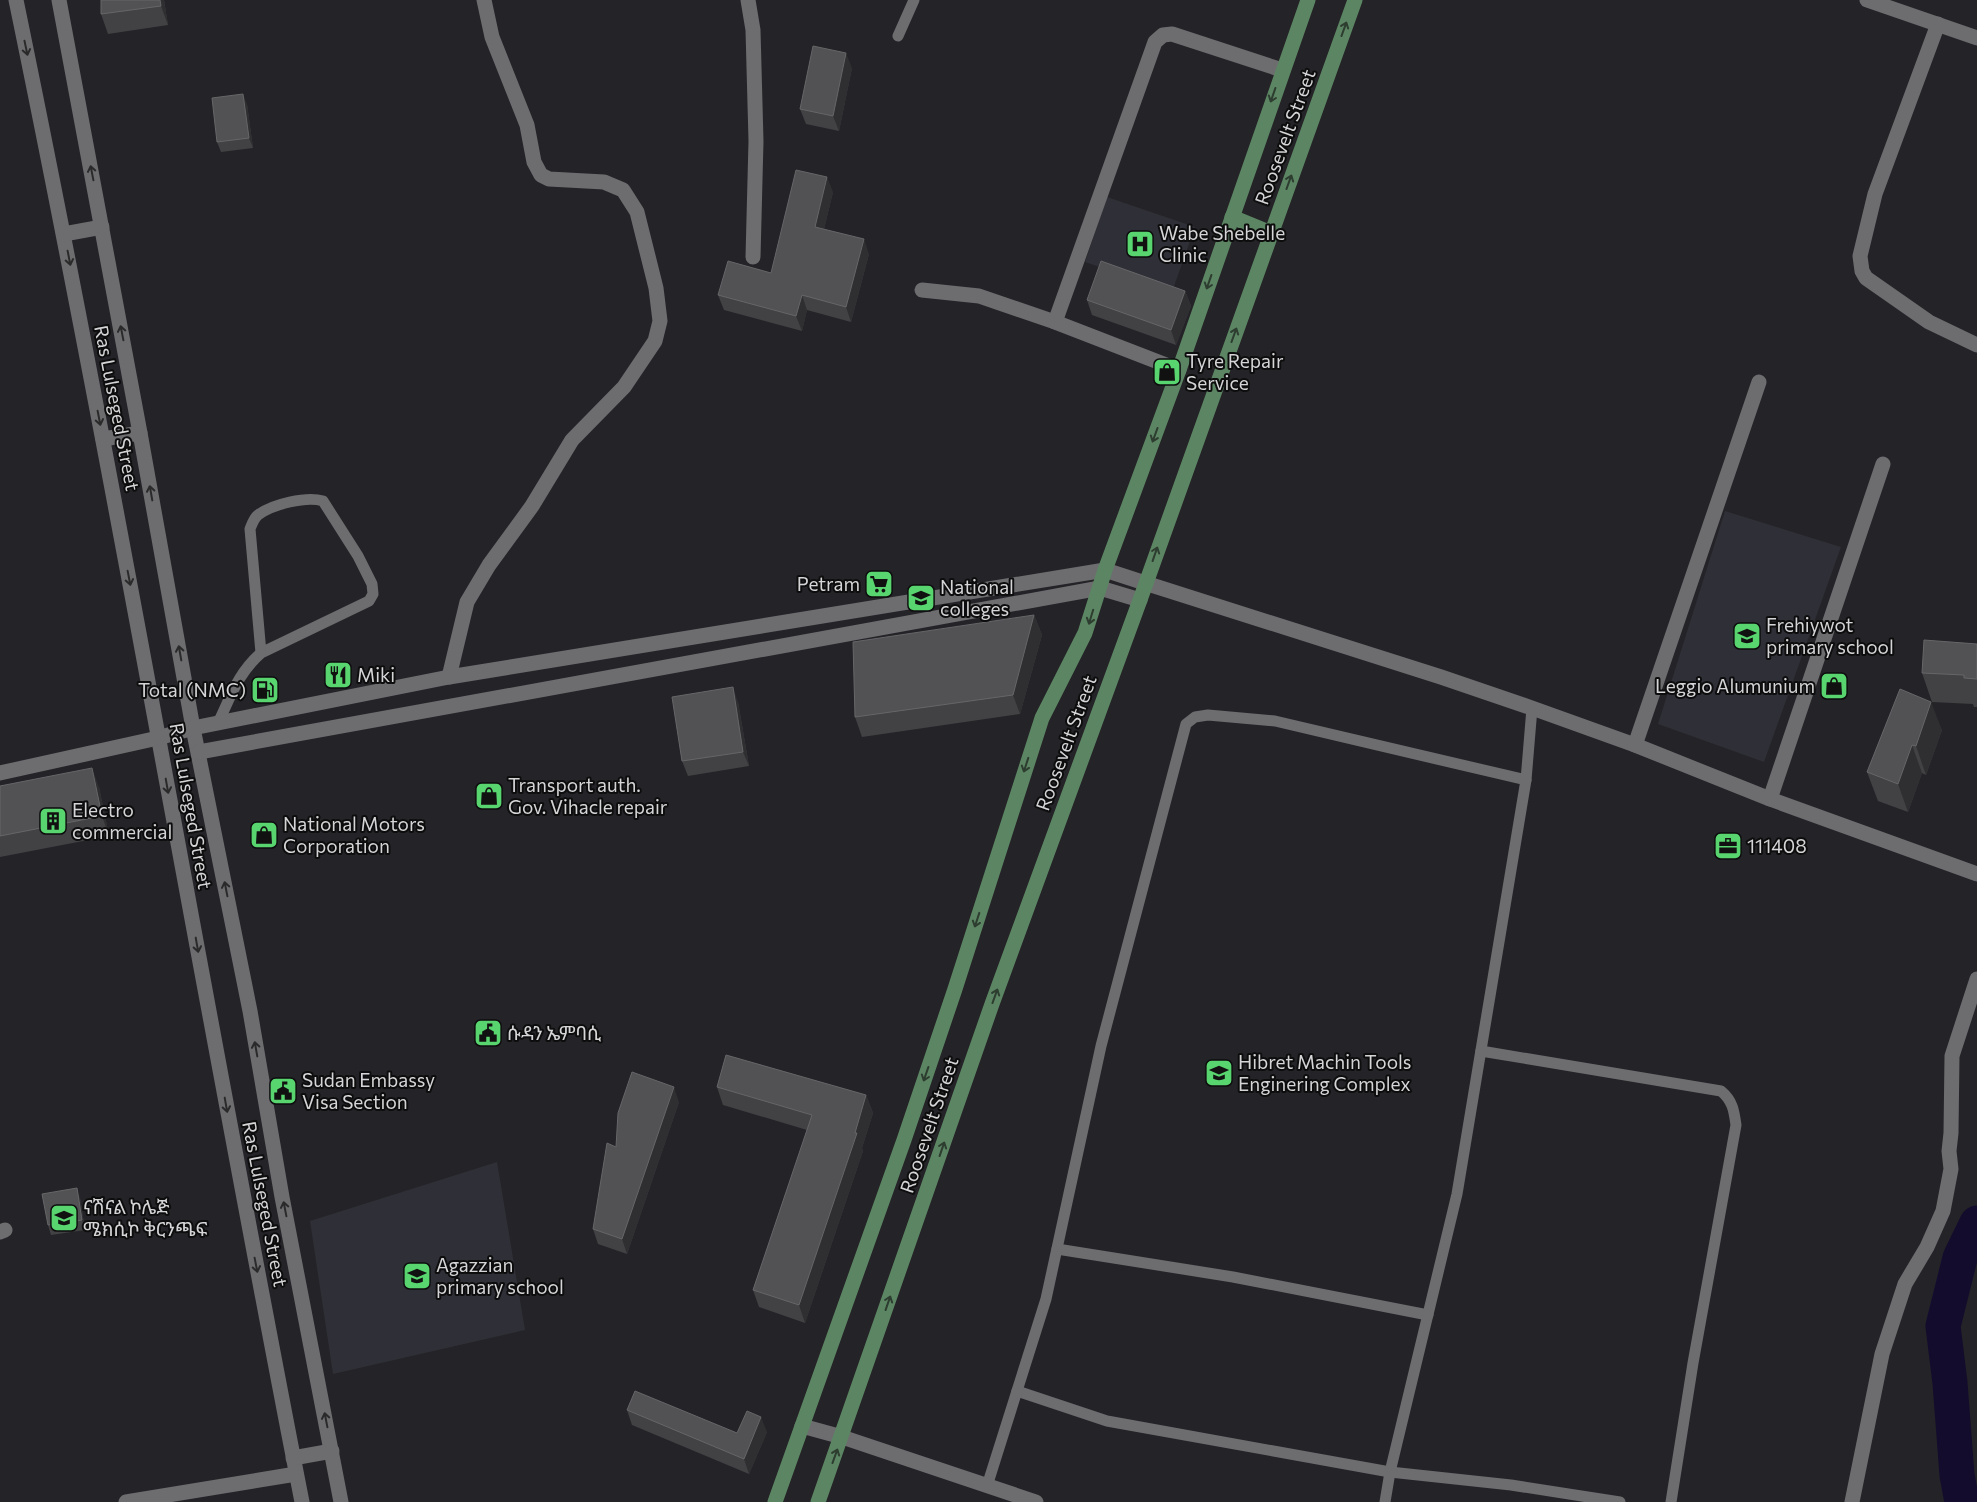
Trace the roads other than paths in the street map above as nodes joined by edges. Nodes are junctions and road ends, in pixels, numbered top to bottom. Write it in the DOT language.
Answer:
graph roads {
  1 [pos="16,0"];
  2 [pos="59,0"];
  3 [pos="484,0"];
  4 [pos="748,0"];
  5 [pos="914,0"];
  6 [pos="1308,0"];
  7 [pos="1355,0"];
  8 [pos="1867,0"];
  9 [pos="1938,24"];
  10 [pos="898,36"];
  11 [pos="1977,38"];
  12 [pos="1282,70"];
  13 [pos="1232,217"];
  14 [pos="102,227"];
  15 [pos="1271,233"];
  16 [pos="64,234"];
  17 [pos="753,257"];
  18 [pos="922,290"];
  19 [pos="1055,322"];
  20 [pos="1977,345"];
  21 [pos="1179,370"];
  22 [pos="1759,382"];
  23 [pos="140,433"];
  24 [pos="103,439"];
  25 [pos="1883,464"];
  26 [pos="1105,570"];
  27 [pos="1145,583"];
  28 [pos="1100,588"];
  29 [pos="1140,600"];
  30 [pos="261,653"];
  31 [pos="448,677"];
  32 [pos="1532,708"];
  33 [pos="218,723"];
  34 [pos="193,728"];
  35 [pos="158,738"];
  36 [pos="1635,745"];
  37 [pos="199,752"];
  38 [pos="0,773"];
  39 [pos="1526,780"];
  40 [pos="1770,798"];
  41 [pos="1977,874"];
  42 [pos="1977,979"];
  43 [pos="1481,1051"];
  44 [pos="1057,1249"];
  45 [pos="1428,1315"];
  46 [pos="1017,1391"];
  47 [pos="802,1426"];
  48 [pos="842,1437"];
  49 [pos="332,1451"];
  50 [pos="294,1458"];
  51 [pos="1390,1472"];
  52 [pos="296,1474"];
  53 [pos="987,1486"];
  54 [pos="126,1502"];
  55 [pos="302,1502"];
  56 [pos="341,1502"];
  57 [pos="776,1502"];
  58 [pos="818,1502"];
  59 [pos="1036,1502"];
  60 [pos="1385,1502"];
  61 [pos="1620,1502"];
  62 [pos="1671,1502"];
  63 [pos="1852,1502"];
  1 -- 16 [label="street, Ras Lulseged Street, one-way"];
  14 -- 2 [label="street, Ras Lulseged Street, one-way"];
  3 -- 31 [label="street"];
  4 -- 17 [label="street"];
  5 -- 10 [label="lane"];
  6 -- 12 [label="main road, Roosevelt Street"];
  15 -- 7 [label="main road, Roosevelt Street, one-way"];
  8 -- 9 [label="street"];
  9 -- 11 [label="street"];
  9 -- 20 [label="street"];
  12 -- 13 [label="main road, Roosevelt Street, one-way"];
  12 -- 19 [label="street"];
  13 -- 15 [label="main road"];
  13 -- 21 [label="main road, Roosevelt Street, one-way"];
  14 -- 16 [label="street"];
  23 -- 14 [label="street, Ras Lulseged Street, one-way"];
  27 -- 15 [label="main road, Roosevelt Street, one-way"];
  16 -- 24 [label="street, Ras Lulseged Street, one-way"];
  18 -- 19 [label="street"];
  19 -- 21 [label="street"];
  21 -- 26 [label="main road, Roosevelt Street, one-way"];
  22 -- 36 [label="street"];
  23 -- 24 [label="street"];
  34 -- 23 [label="street, Ras Lulseged Street, one-way"];
  24 -- 35 [label="street, Ras Lulseged Street, one-way"];
  25 -- 40 [label="street"];
  26 -- 27 [label="street"];
  26 -- 28 [label="main road, Roosevelt Street"];
  26 -- 31 [label="street"];
  27 -- 29 [label="main road, Roosevelt Street"];
  27 -- 32 [label="street"];
  28 -- 29 [label="street"];
  28 -- 37 [label="street"];
  28 -- 47 [label="main road, Roosevelt Street, one-way"];
  48 -- 29 [label="main road, Roosevelt Street, one-way"];
  30 -- 30 [label="lane"];
  30 -- 33 [label="lane"];
  31 -- 33 [label="street"];
  32 -- 36 [label="street"];
  32 -- 39 [label="lane"];
  33 -- 34 [label="street"];
  34 -- 35 [label="street"];
  34 -- 37 [label="street, Ras Lulseged Street"];
  35 -- 38 [label="street"];
  35 -- 50 [label="street, Ras Lulseged Street, one-way"];
  36 -- 40 [label="street"];
  49 -- 37 [label="street, Ras Lulseged Street, one-way"];
  39 -- 43 [label="lane"];
  39 -- 44 [label="lane"];
  40 -- 41 [label="street"];
  42 -- 63 [label="street"];
  43 -- 45 [label="lane"];
  43 -- 62 [label="lane"];
  44 -- 45 [label="lane"];
  44 -- 46 [label="lane"];
  45 -- 51 [label="lane"];
  46 -- 51 [label="lane"];
  46 -- 53 [label="lane"];
  47 -- 48 [label="street"];
  47 -- 57 [label="main road, Roosevelt Street"];
  48 -- 53 [label="street"];
  58 -- 48 [label="main road, Roosevelt Street, one-way"];
  49 -- 50 [label="street"];
  49 -- 56 [label="street, Ras Lulseged Street"];
  50 -- 52 [label="street, Ras Lulseged Street"];
  51 -- 60 [label="lane"];
  51 -- 61 [label="lane"];
  52 -- 54 [label="street"];
  52 -- 55 [label="street, Ras Lulseged Street"];
  53 -- 59 [label="street"];
}
